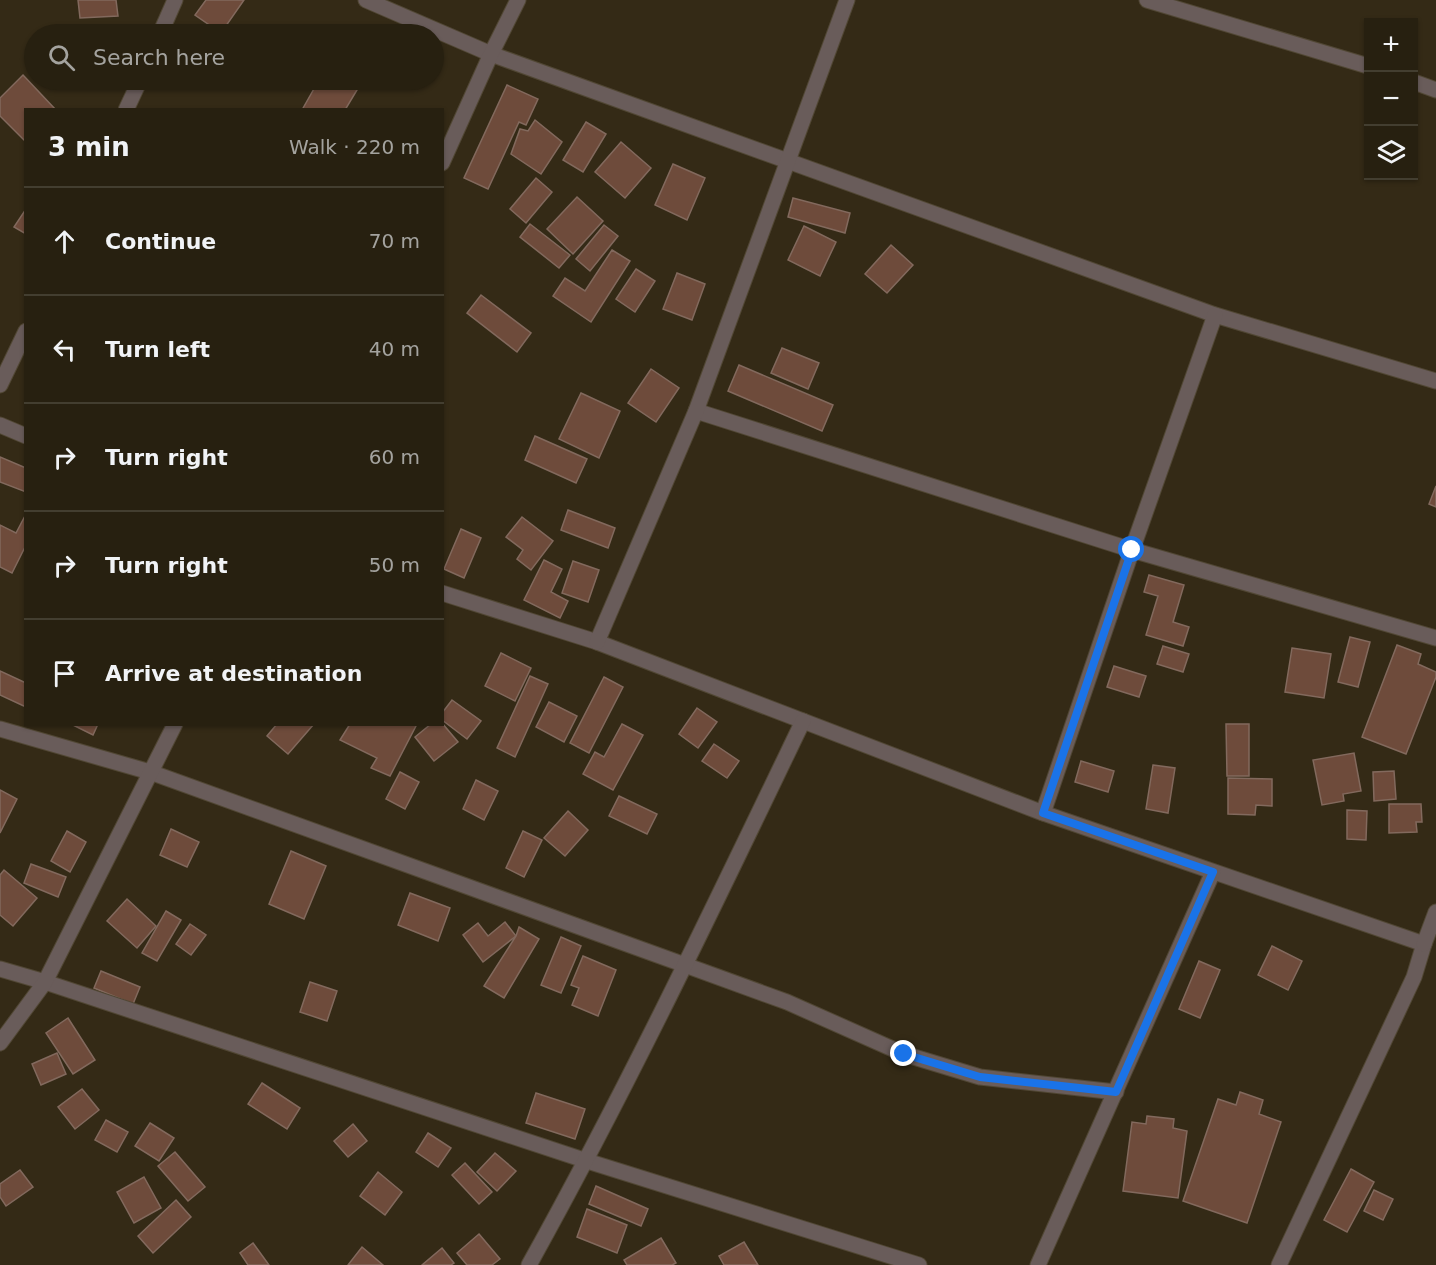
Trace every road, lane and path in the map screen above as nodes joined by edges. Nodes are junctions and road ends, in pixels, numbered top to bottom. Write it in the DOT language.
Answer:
graph roads {
  1 [pos="175,0"];
  2 [pos="366,0"];
  3 [pos="518,0"];
  4 [pos="847,0"];
  5 [pos="1147,0"];
  6 [pos="164,24"];
  7 [pos="422,24"];
  8 [pos="444,34"];
  9 [pos="491,54"];
  10 [pos="1364,65"];
  11 [pos="1418,84"];
  12 [pos="135,90"];
  13 [pos="1436,90"];
  14 [pos="127,108"];
  15 [pos="444,159"];
  16 [pos="787,162"];
  17 [pos="1215,315"];
  18 [pos="24,335"];
  19 [pos="1436,381"];
  20 [pos="0,385"];
  21 [pos="696,411"];
  22 [pos="0,425"];
  23 [pos="24,435"];
  24 [pos="1132,550"];
  25 [pos="444,594"];
  26 [pos="1436,638"];
  27 [pos="597,642"];
  28 [pos="803,721"];
  29 [pos="174,726"];
  30 [pos="0,729"];
  31 [pos="150,772"];
  32 [pos="1043,813"];
  33 [pos="1213,872"];
  34 [pos="1436,912"];
  35 [pos="1424,944"];
  36 [pos="685,965"];
  37 [pos="0,969"];
  38 [pos="45,982"];
  39 [pos="0,1043"];
  40 [pos="1116,1092"];
  41 [pos="587,1161"];
  42 [pos="529,1265"];
  43 [pos="920,1265"];
  44 [pos="1038,1265"];
  45 [pos="1279,1265"];
  1 -- 6 [label="street"];
  2 -- 7 [label="street"];
  3 -- 9 [label="street"];
  4 -- 16 [label="street"];
  5 -- 10 [label="street"];
  8 -- 9 [label="street"];
  9 -- 15 [label="street"];
  9 -- 16 [label="street"];
  11 -- 13 [label="street"];
  12 -- 14 [label="street"];
  16 -- 17 [label="street"];
  16 -- 21 [label="street"];
  17 -- 19 [label="street"];
  17 -- 24 [label="street"];
  18 -- 20 [label="street"];
  21 -- 24 [label="street"];
  21 -- 27 [label="street"];
  22 -- 23 [label="street"];
  24 -- 26 [label="street"];
  24 -- 32 [label="street"];
  25 -- 27 [label="street"];
  27 -- 28 [label="street"];
  28 -- 32 [label="street"];
  28 -- 36 [label="street"];
  29 -- 31 [label="street"];
  30 -- 31 [label="street"];
  31 -- 36 [label="street"];
  31 -- 38 [label="street"];
  32 -- 33 [label="street"];
  33 -- 35 [label="street"];
  33 -- 40 [label="street"];
  34 -- 35 [label="street"];
  35 -- 45 [label="street"];
  36 -- 40 [label="street"];
  36 -- 41 [label="street"];
  37 -- 38 [label="street"];
  38 -- 39 [label="street"];
  38 -- 41 [label="street"];
  40 -- 44 [label="street"];
  41 -- 42 [label="street"];
  41 -- 43 [label="street"];
}
